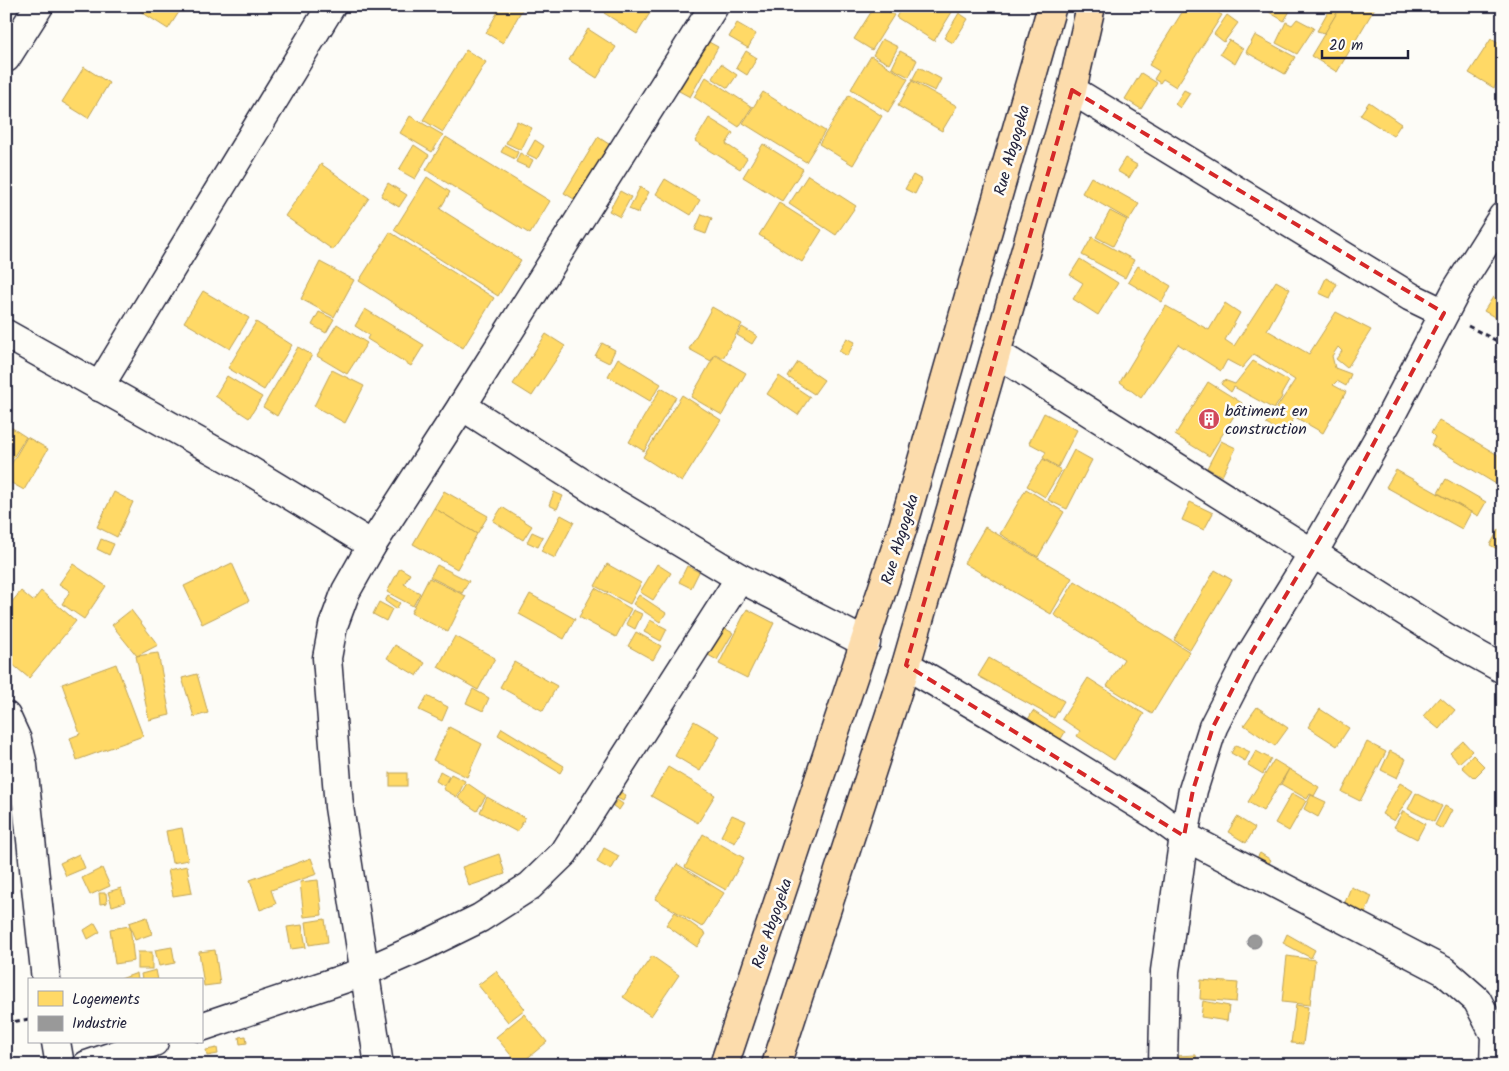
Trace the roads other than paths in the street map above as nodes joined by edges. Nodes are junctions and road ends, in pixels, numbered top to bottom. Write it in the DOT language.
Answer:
graph roads {
  1 [pos="39,6"];
  2 [pos="331,6"];
  3 [pos="714,6"];
  4 [pos="1052,6"];
  5 [pos="1091,6"];
  6 [pos="6,58"];
  7 [pos="1072,90"];
  8 [pos="1503,216"];
  9 [pos="1444,313"];
  10 [pos="6,334"];
  11 [pos="996,353"];
  12 [pos="99,387"];
  13 [pos="462,406"];
  14 [pos="372,545"];
  15 [pos="1314,553"];
  16 [pos="740,578"];
  17 [pos="866,643"];
  18 [pos="906,665"];
  19 [pos="1503,669"];
  20 [pos="6,716"];
  21 [pos="1184,836"];
  22 [pos="364,972"];
  23 [pos="46,978"];
  24 [pos="202,1026"];
  25 [pos="56,1044"];
  26 [pos="148,1044"];
  27 [pos="60,1065"];
  28 [pos="88,1065"];
  29 [pos="379,1065"];
  30 [pos="724,1065"];
  31 [pos="776,1065"];
  32 [pos="1163,1065"];
  33 [pos="1494,1065"];
  1 -- 6 [label="street"];
  2 -- 12 [label="street"];
  3 -- 13 [label="street"];
  4 -- 17 [label="main road, Rue Abgogeka"];
  5 -- 7 [label="main road"];
  7 -- 9 [label="street"];
  7 -- 11 [label="main road"];
  8 -- 9 [label="street"];
  9 -- 15 [label="street"];
  10 -- 12 [label="street"];
  11 -- 15 [label="street"];
  11 -- 18 [label="main road"];
  12 -- 14 [label="street"];
  13 -- 14 [label="street"];
  13 -- 16 [label="street"];
  14 -- 22 [label="street"];
  15 -- 19 [label="street"];
  15 -- 21 [label="street"];
  16 -- 17 [label="street"];
  16 -- 22 [label="street"];
  17 -- 30 [label="main road, Rue Abgogeka"];
  18 -- 21 [label="street"];
  18 -- 31 [label="main road"];
  20 -- 23 [label="street"];
  21 -- 32 [label="street"];
  21 -- 33 [label="street"];
  22 -- 24 [label="street"];
  22 -- 29 [label="street"];
  25 -- 27 [label="street"];
  26 -- 28 [label="street"];
}
